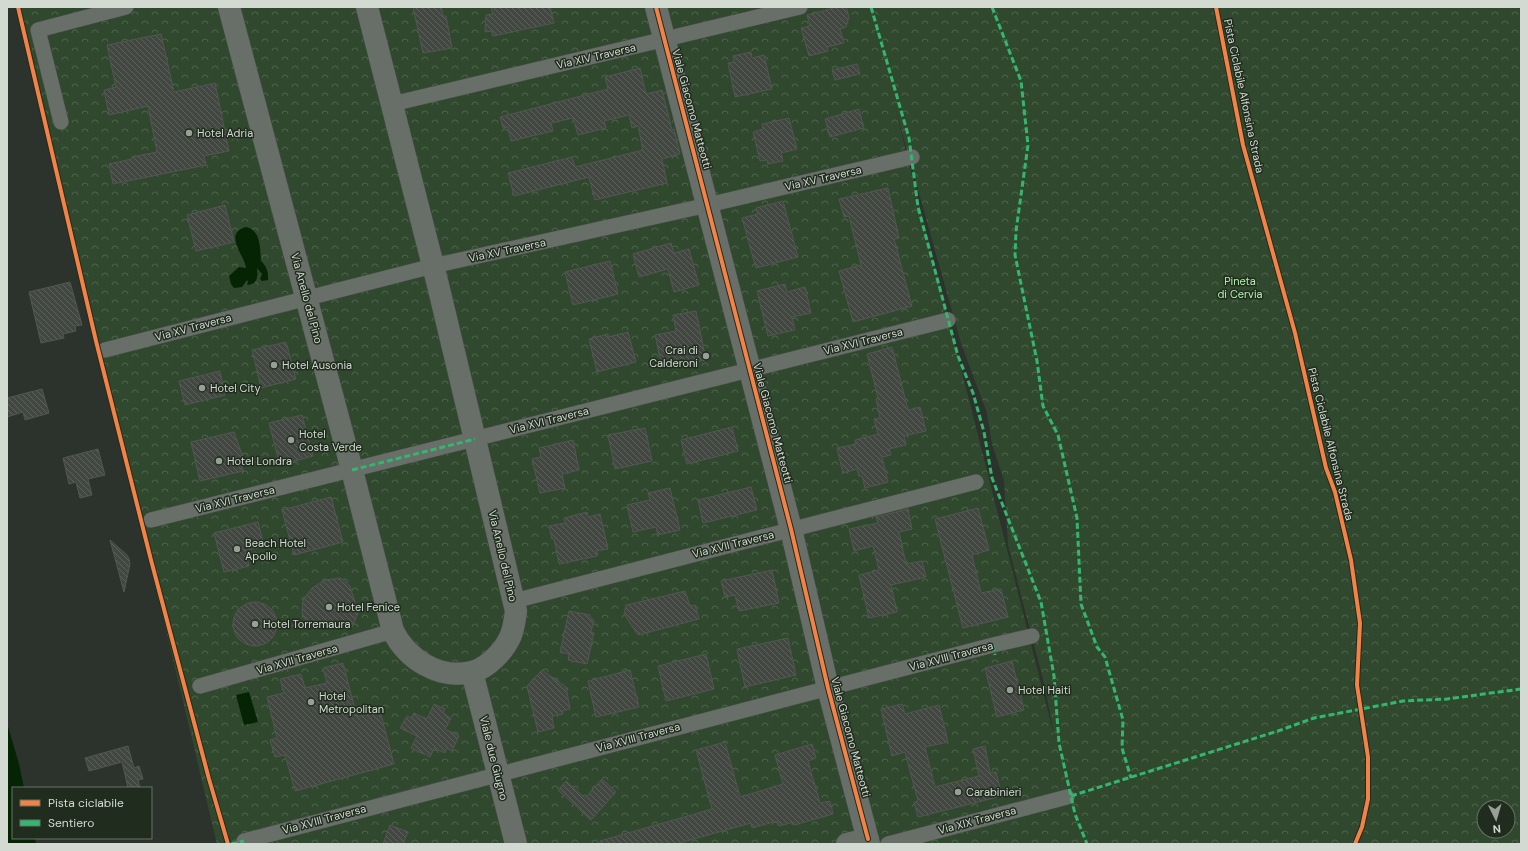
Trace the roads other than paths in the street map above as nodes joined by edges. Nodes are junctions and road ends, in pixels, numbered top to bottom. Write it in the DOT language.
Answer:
graph roads {
  1 [pos="126,7"];
  2 [pos="229,7"];
  3 [pos="367,7"];
  4 [pos="656,7"];
  5 [pos="800,7"];
  6 [pos="664,39"];
  7 [pos="392,104"];
  8 [pos="61,122"];
  9 [pos="912,157"];
  10 [pos="708,205"];
  11 [pos="433,266"];
  12 [pos="307,298"];
  13 [pos="948,320"];
  14 [pos="105,350"];
  15 [pos="750,370"];
  16 [pos="475,439"];
  17 [pos="352,470"];
  18 [pos="976,482"];
  19 [pos="151,520"];
  20 [pos="791,529"];
  21 [pos="514,600"];
  22 [pos="393,631"];
  23 [pos="1032,636"];
  24 [pos="472,672"];
  25 [pos="200,686"];
  26 [pos="828,688"];
  27 [pos="497,774"];
  28 [pos="1067,797"];
  29 [pos="244,841"];
  30 [pos="875,842"];
  31 [pos="516,844"];
  32 [pos="847,844"];
  1 -- 8 [label="street"];
  2 -- 12 [label="street, Via Anello del Pino"];
  3 -- 7 [label="street, Via Anello del Pino"];
  4 -- 6 [label="street, Viale Giacomo Matteotti"];
  5 -- 6 [label="street, Via XIV Traversa"];
  6 -- 7 [label="street, Via XIV Traversa"];
  6 -- 10 [label="street, Viale Giacomo Matteotti"];
  7 -- 11 [label="street, Via Anello del Pino"];
  9 -- 10 [label="street, Via XV Traversa"];
  10 -- 11 [label="street, Via XV Traversa"];
  10 -- 15 [label="street, Viale Giacomo Matteotti"];
  11 -- 12 [label="street, Via XV Traversa"];
  11 -- 16 [label="street, Via Anello del Pino"];
  12 -- 14 [label="street, Via XV Traversa"];
  12 -- 17 [label="street, Via Anello del Pino"];
  13 -- 15 [label="street, Via XVI Traversa"];
  15 -- 16 [label="street, Via XVI Traversa"];
  15 -- 20 [label="street, Viale Giacomo Matteotti"];
  16 -- 17 [label="street, Via XVI Traversa"];
  16 -- 21 [label="street, Via Anello del Pino"];
  17 -- 19 [label="street, Via XVI Traversa"];
  17 -- 22 [label="street, Via Anello del Pino"];
  18 -- 20 [label="street, Via XVII Traversa"];
  20 -- 21 [label="street, Via XVII Traversa"];
  20 -- 26 [label="street, Viale Giacomo Matteotti"];
  21 -- 24 [label="street, Via Anello del Pino"];
  22 -- 24 [label="street, Via Anello del Pino"];
  22 -- 25 [label="street, Via XVII Traversa"];
  23 -- 26 [label="street, Via XVIII Traversa"];
  24 -- 27 [label="street, Viale due Giugno"];
  26 -- 27 [label="street, Via XVIII Traversa"];
  26 -- 30 [label="street, Viale Giacomo Matteotti"];
  27 -- 29 [label="street, Via XVIII Traversa"];
  27 -- 31 [label="street, Viale due Giugno"];
  28 -- 30 [label="street, Via XIX Traversa"];
  30 -- 32 [label="street, Via XIX Traversa"];
}
